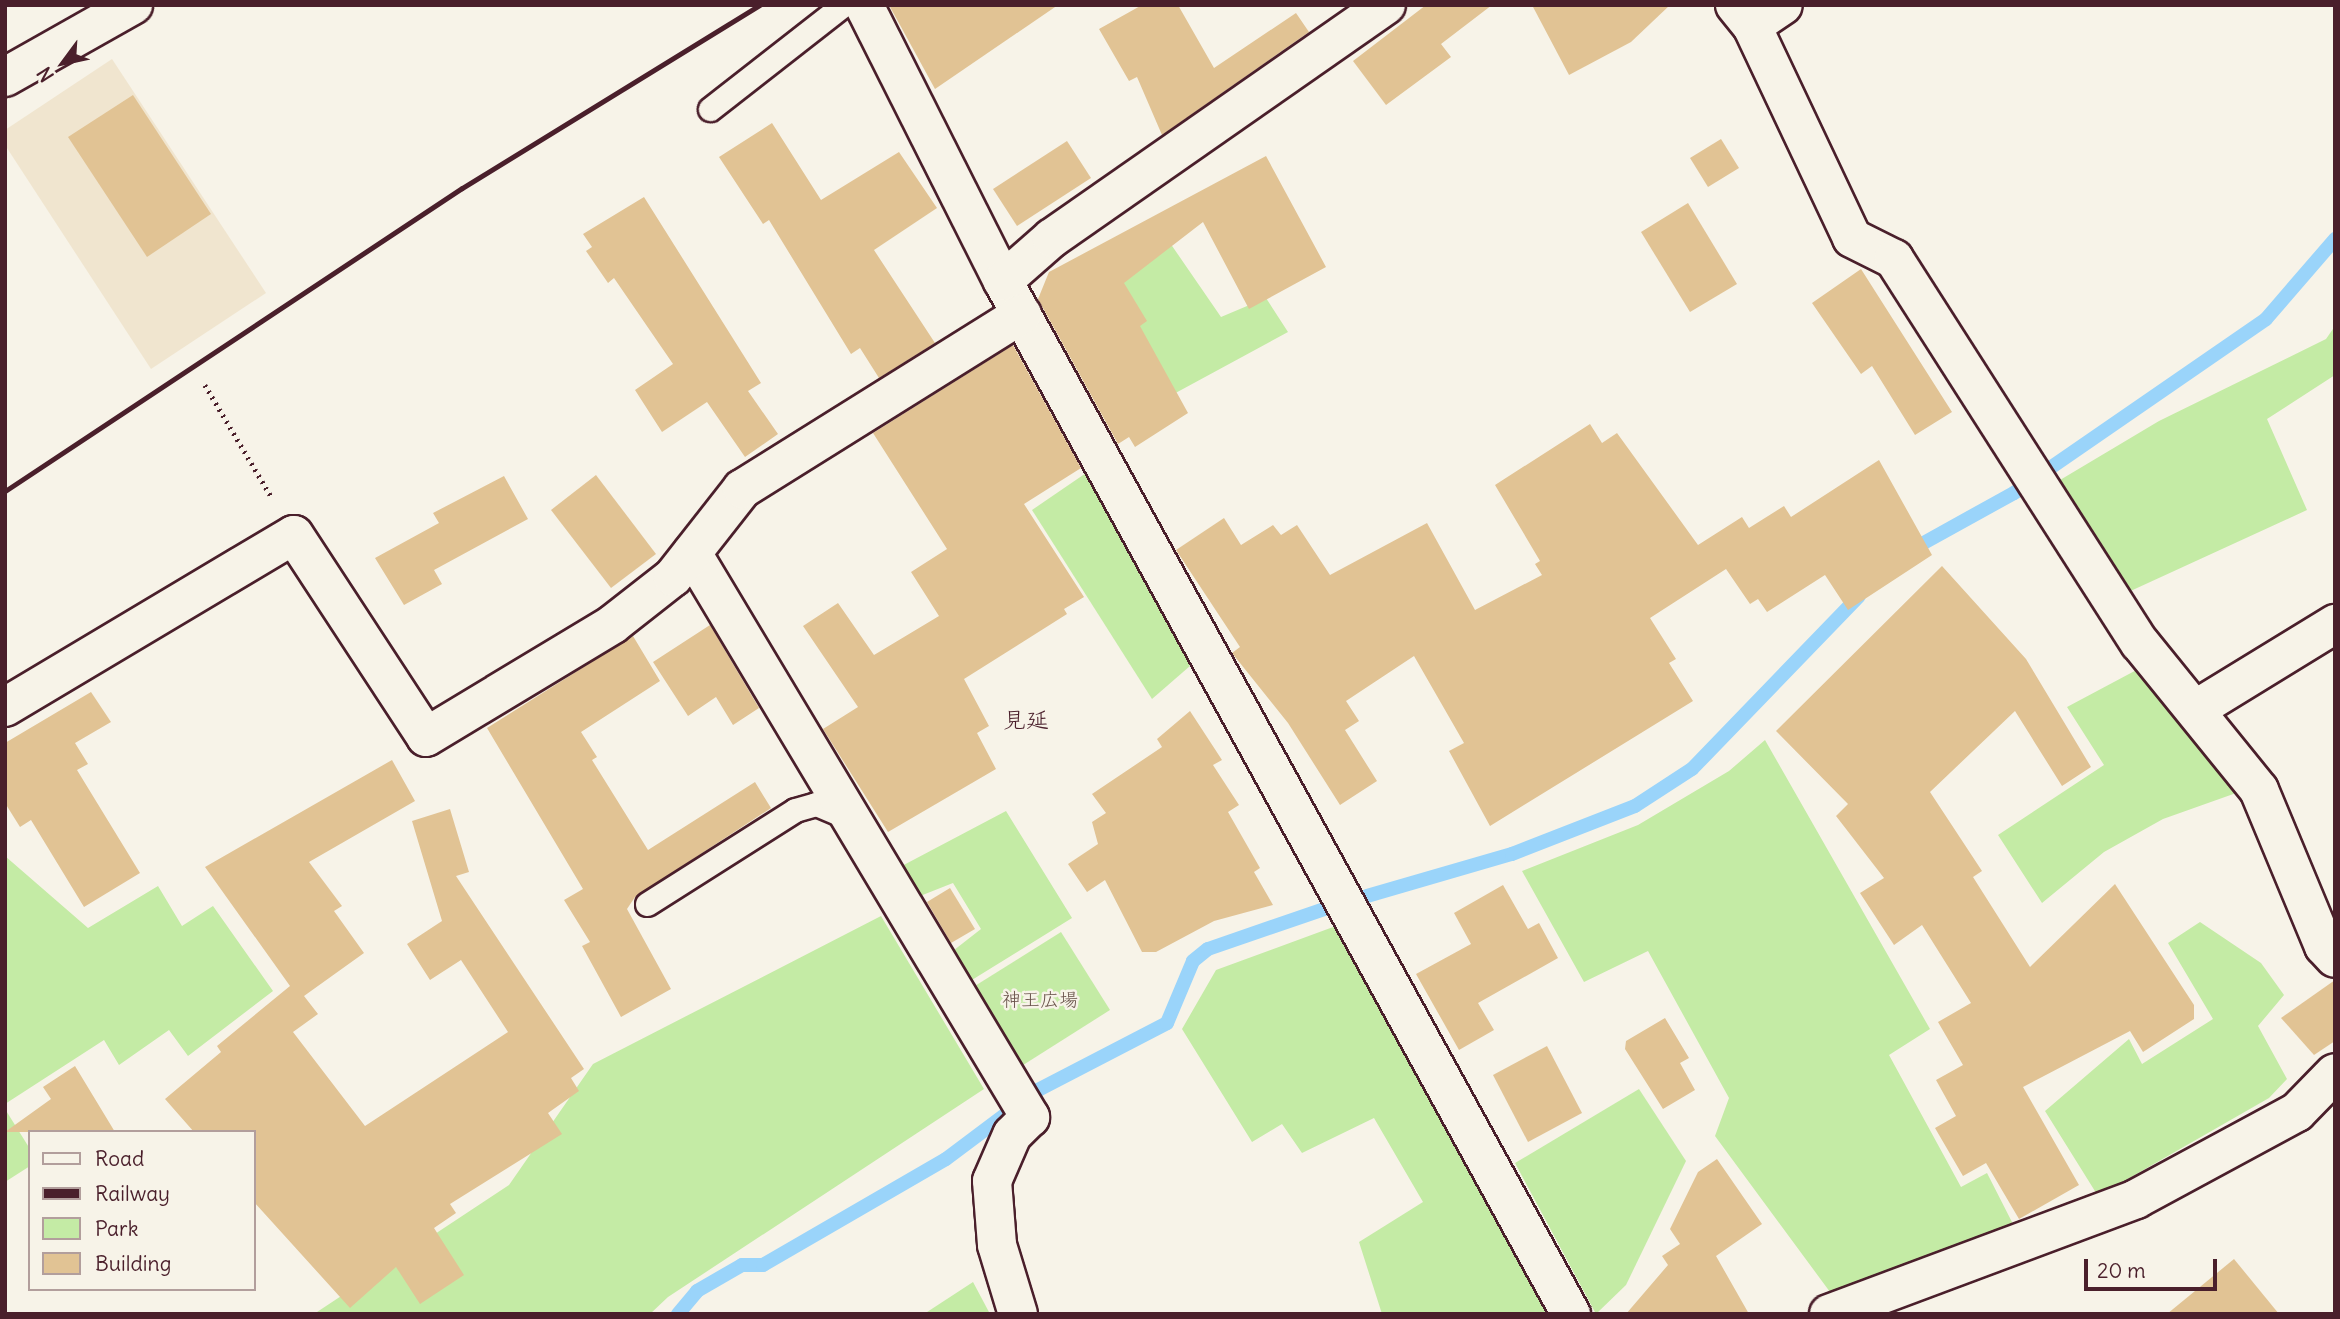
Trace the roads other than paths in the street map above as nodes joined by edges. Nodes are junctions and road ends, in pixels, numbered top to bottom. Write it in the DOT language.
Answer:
graph roads {
  1 [pos="133,5"];
  2 [pos="843,5"];
  3 [pos="864,5"];
  4 [pos="1386,5"];
  5 [pos="1757,12"];
  6 [pos="5,78"];
  7 [pos="710,108"];
  8 [pos="1003,281"];
  9 [pos="1022,314"];
  10 [pos="692,553"];
  11 [pos="2335,624"];
  12 [pos="5,707"];
  13 [pos="2198,708"];
  14 [pos="852,819"];
  15 [pos="647,904"];
  16 [pos="2335,958"];
  17 [pos="2335,1073"];
  18 [pos="1018,1314"];
  19 [pos="1571,1314"];
  20 [pos="1829,1314"];
  1 -- 6 [label="street"];
  2 -- 7 [label="lane"];
  3 -- 8 [label="street"];
  4 -- 8 [label="street"];
  5 -- 13 [label="street"];
  8 -- 9 [label="street"];
  9 -- 10 [label="street"];
  9 -- 19 [label="street"];
  10 -- 12 [label="street"];
  10 -- 14 [label="street"];
  11 -- 13 [label="street"];
  13 -- 16 [label="street"];
  14 -- 15 [label="lane"];
  14 -- 18 [label="street"];
  17 -- 20 [label="street"];
}
